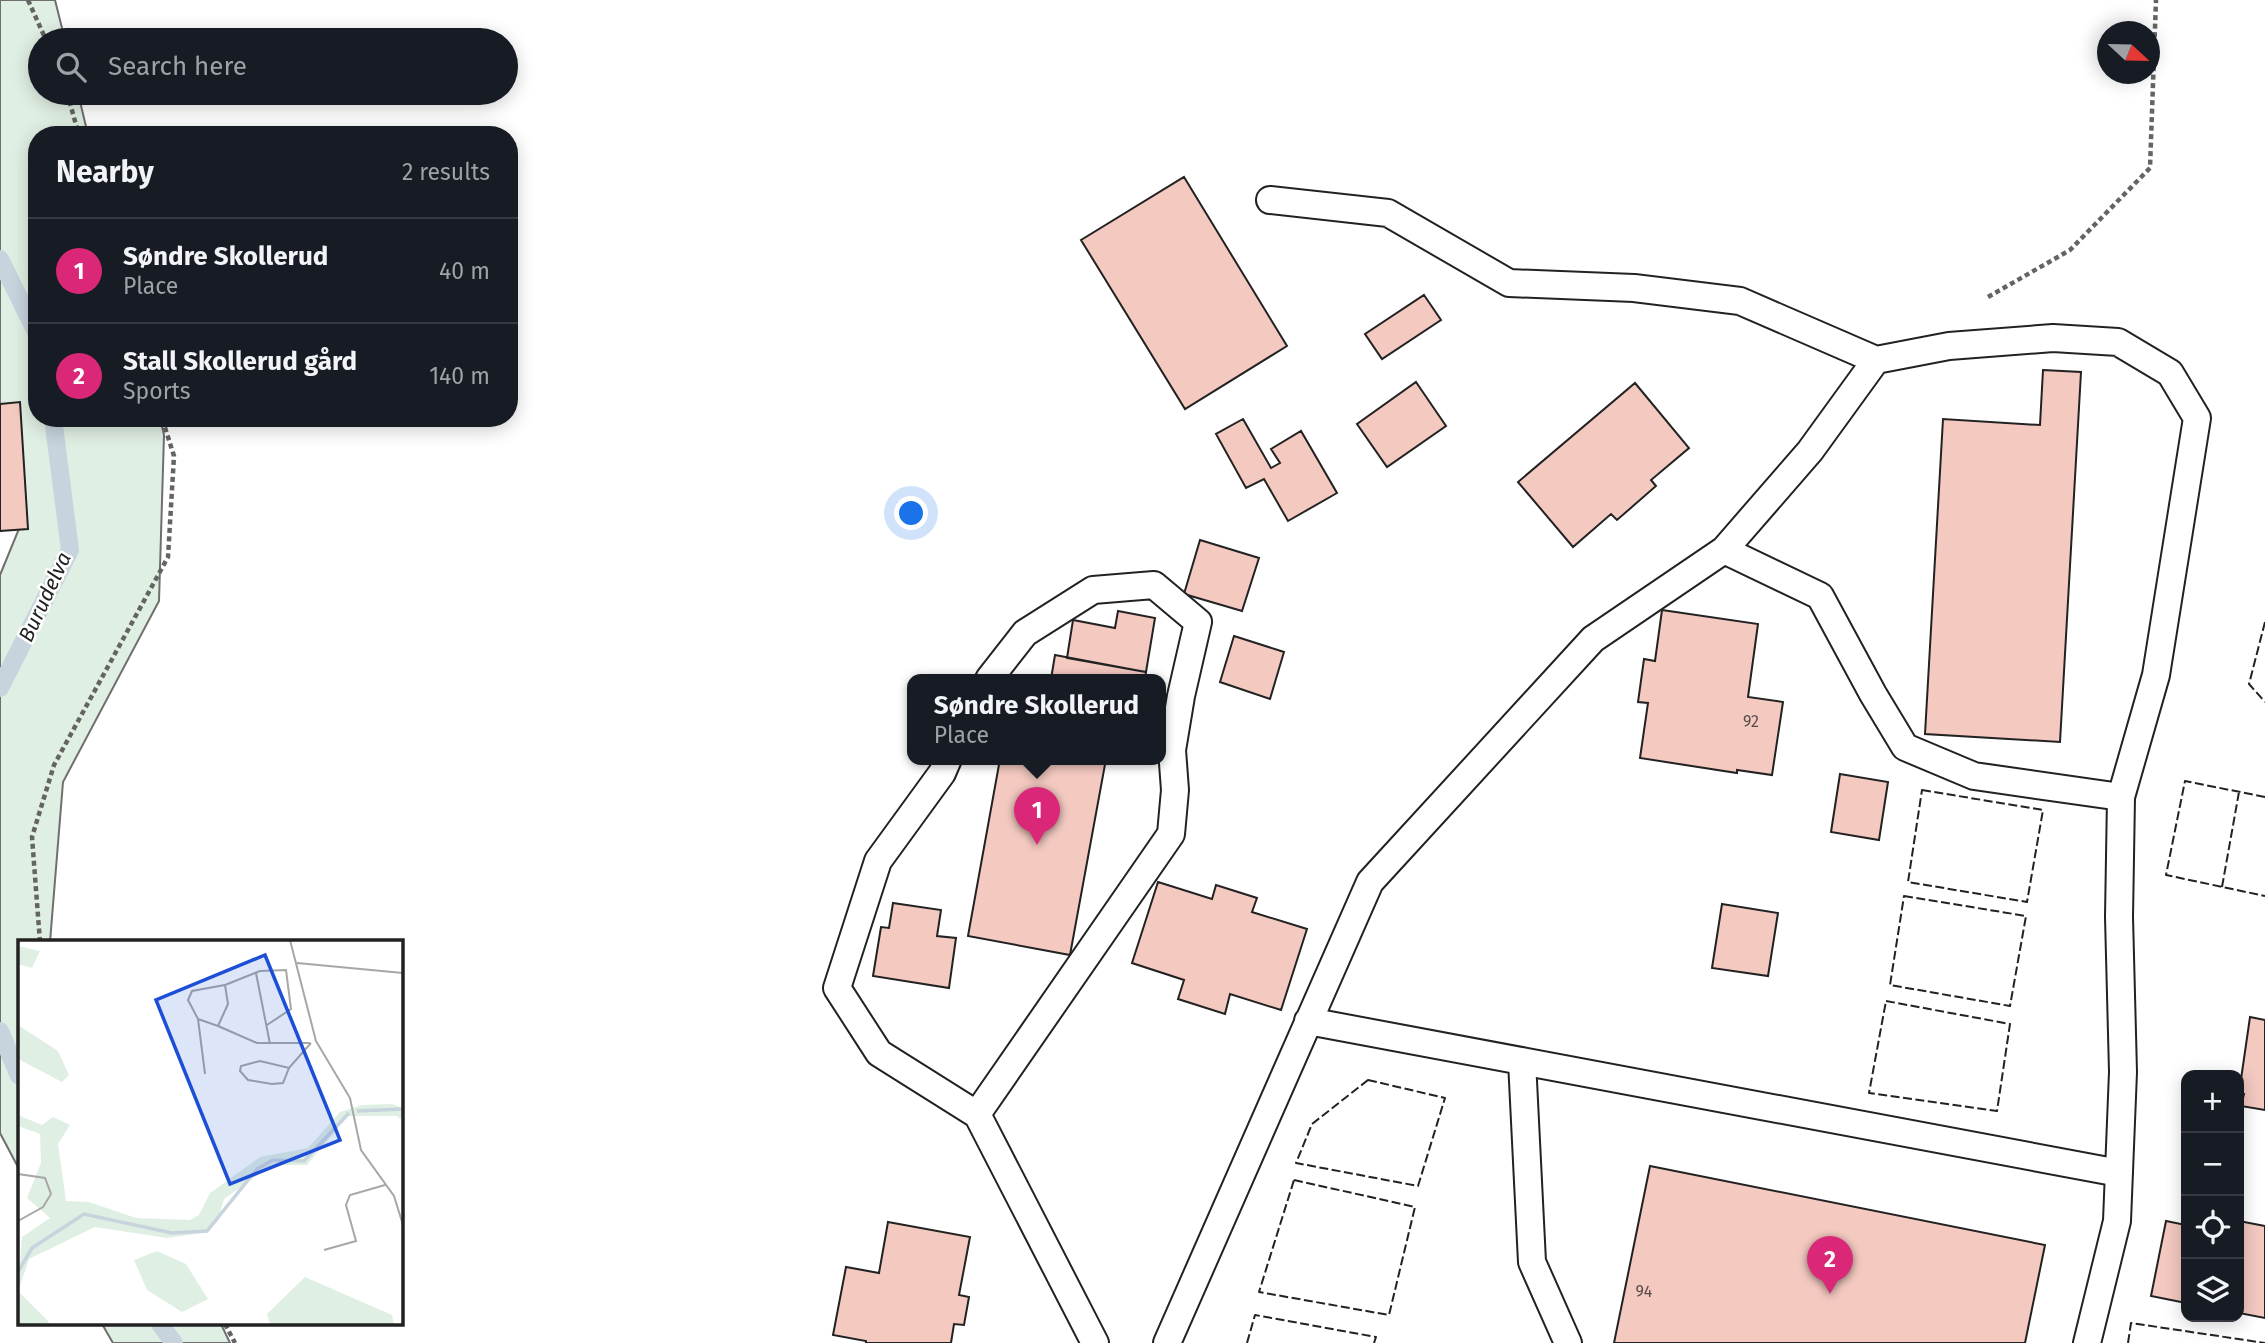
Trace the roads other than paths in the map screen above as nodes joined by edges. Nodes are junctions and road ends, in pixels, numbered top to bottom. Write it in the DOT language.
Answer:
graph roads {
  1 [pos="1270,200"];
  2 [pos="1876,360"];
  3 [pos="1724,550"];
  4 [pos="993,674"];
  5 [pos="945,765"];
  6 [pos="2120,797"];
  7 [pos="1308,1021"];
  8 [pos="1522,1061"];
  9 [pos="976,1114"];
  10 [pos="2119,1173"];
  11 [pos="1095,1343"];
  12 [pos="1167,1343"];
  13 [pos="1568,1343"];
  14 [pos="2087,1343"];
  1 -- 2 [label="lane"];
  2 -- 3 [label="lane"];
  2 -- 6 [label="lane"];
  3 -- 6 [label="lane"];
  3 -- 7 [label="lane"];
  4 -- 11 [label="lane"];
  5 -- 9 [label="lane"];
  6 -- 10 [label="lane"];
  7 -- 8 [label="lane"];
  7 -- 12 [label="lane"];
  8 -- 10 [label="lane"];
  8 -- 13 [label="lane"];
  10 -- 14 [label="lane"];
}
